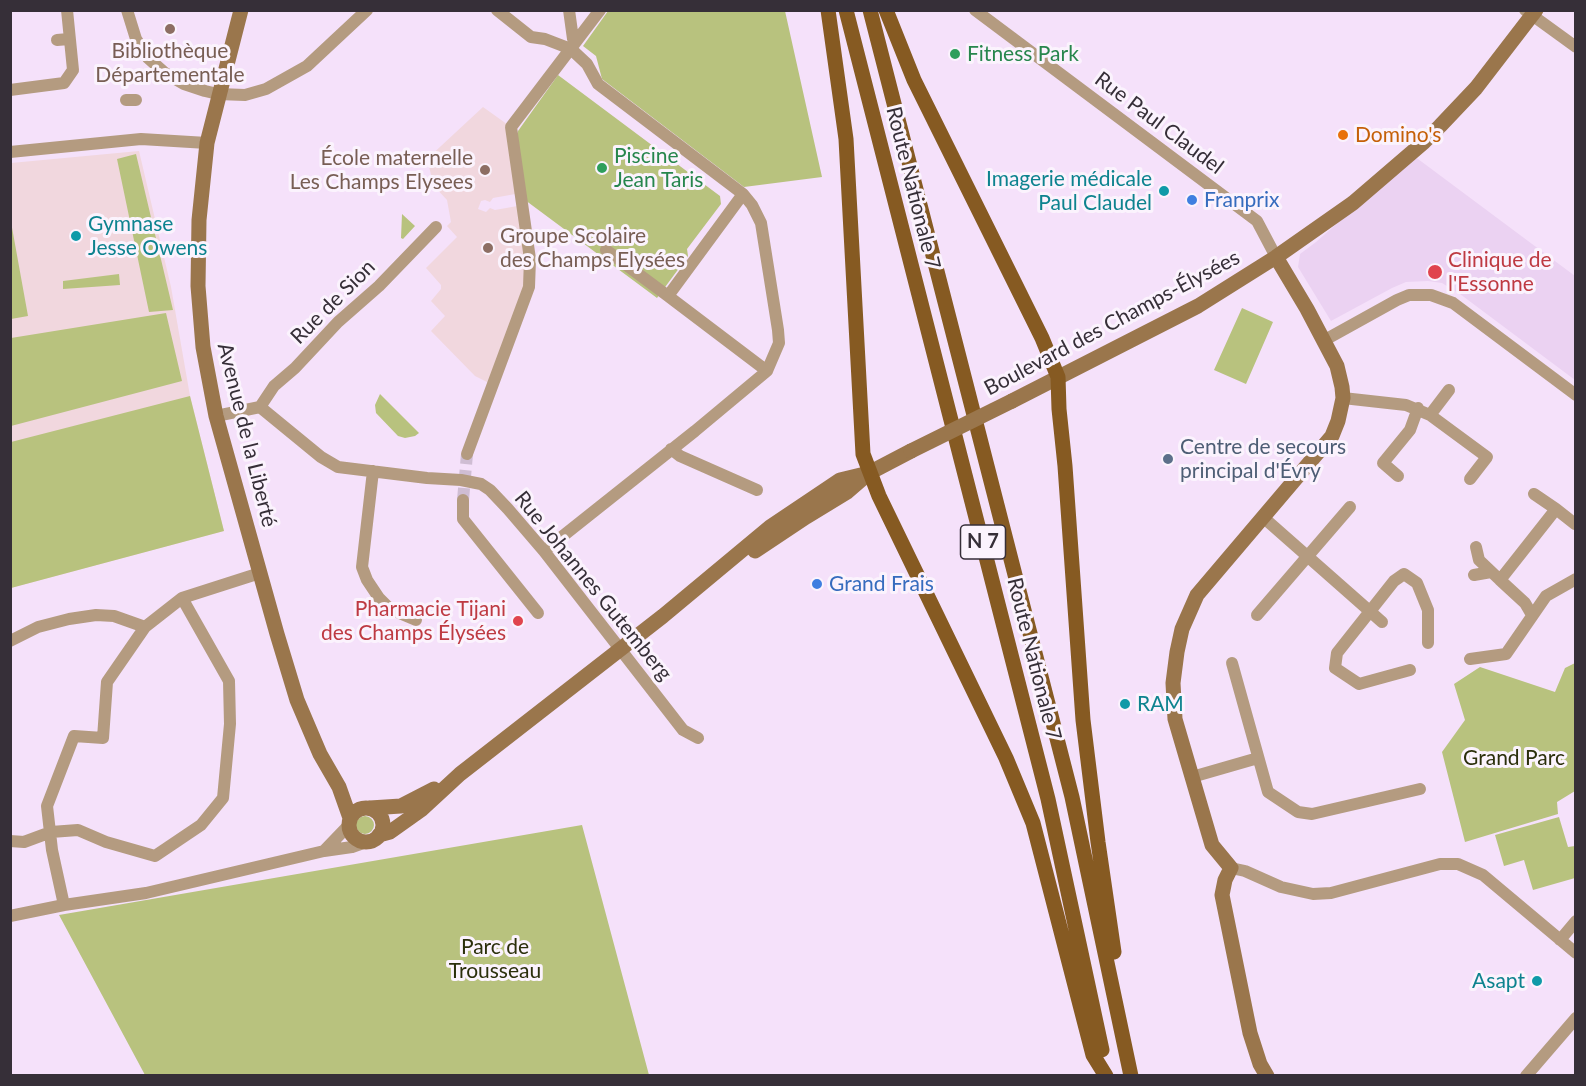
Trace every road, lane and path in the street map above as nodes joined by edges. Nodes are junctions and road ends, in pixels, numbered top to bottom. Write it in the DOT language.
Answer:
graph roads {
  1 [pos="67,10"];
  2 [pos="127,10"];
  3 [pos="241,10"];
  4 [pos="367,10"];
  5 [pos="497,10"];
  6 [pos="569,10"];
  7 [pos="600,10"];
  8 [pos="828,10"];
  9 [pos="846,10"];
  10 [pos="870,10"];
  11 [pos="886,10"];
  12 [pos="975,10"];
  13 [pos="1531,12"];
  14 [pos="572,44"];
  15 [pos="1575,47"];
  16 [pos="10,90"];
  17 [pos="218,94"];
  18 [pos="207,143"];
  19 [pos="10,152"];
  20 [pos="743,194"];
  21 [pos="436,227"];
  22 [pos="606,250"];
  23 [pos="1276,257"];
  24 [pos="668,296"];
  25 [pos="1323,341"];
  26 [pos="767,371"];
  27 [pos="1058,377"];
  28 [pos="1449,390"];
  29 [pos="1575,395"];
  30 [pos="1343,399"];
  31 [pos="260,407"];
  32 [pos="1418,408"];
  33 [pos="1430,415"];
  34 [pos="216,416"];
  35 [pos="671,449"];
  36 [pos="467,454"];
  37 [pos="373,471"];
  38 [pos="869,473"];
  39 [pos="1398,476"];
  40 [pos="1470,480"];
  41 [pos="757,490"];
  42 [pos="1534,494"];
  43 [pos="463,500"];
  44 [pos="1350,507"];
  45 [pos="1556,509"];
  46 [pos="1264,518"];
  47 [pos="1575,524"];
  48 [pos="1476,547"];
  49 [pos="544,551"];
  50 [pos="1309,556"];
  51 [pos="260,573"];
  52 [pos="1474,575"];
  53 [pos="1496,576"];
  54 [pos="1575,579"];
  55 [pos="182,598"];
  56 [pos="1371,610"];
  57 [pos="538,613"];
  58 [pos="1257,615"];
  59 [pos="1532,615"];
  60 [pos="416,620"];
  61 [pos="1382,622"];
  62 [pos="145,627"];
  63 [pos="10,641"];
  64 [pos="1428,643"];
  65 [pos="620,649"];
  66 [pos="1470,659"];
  67 [pos="1232,663"];
  68 [pos="1410,670"];
  69 [pos="698,738"];
  70 [pos="1258,758"];
  71 [pos="460,774"];
  72 [pos="1192,777"];
  73 [pos="339,787"];
  74 [pos="1420,789"];
  75 [pos="368,808"];
  76 [pos="349,822"];
  77 [pos="51,832"];
  78 [pos="373,839"];
  79 [pos="10,841"];
  80 [pos="324,851"];
  81 [pos="1232,868"];
  82 [pos="64,905"];
  83 [pos="10,916"];
  84 [pos="1575,921"];
  85 [pos="1560,940"];
  86 [pos="1575,953"];
  87 [pos="1575,1018"];
  88 [pos="1122,1030"];
  89 [pos="1106,1076"];
  90 [pos="1131,1076"];
  91 [pos="1267,1076"];
  92 [pos="1526,1076"];
  1 -- 16 [label="street"];
  2 -- 17 [label="street"];
  3 -- 17 [label="main road, Avenue de la Liberté"];
  4 -- 17 [label="street"];
  5 -- 14 [label="street"];
  6 -- 14 [label="street"];
  7 -- 14 [label="street"];
  8 -- 38 [label="main road"];
  9 -- 89 [label="main road, Route Nationale 7 / N 7"];
  10 -- 88 [label="main road, Route Nationale 7 / N 7"];
  11 -- 27 [label="main road"];
  12 -- 23 [label="street, Rue Paul Claudel"];
  13 -- 15 [label="street"];
  13 -- 23 [label="main road, Boulevard des Champs-Élysées"];
  14 -- 20 [label="street"];
  14 -- 36 [label="street"];
  17 -- 18 [label="main road, Avenue de la Liberté"];
  18 -- 19 [label="street"];
  18 -- 34 [label="main road, Avenue de la Liberté"];
  20 -- 24 [label="street"];
  20 -- 26 [label="street"];
  21 -- 31 [label="street, Rue de Sion"];
  22 -- 24 [label="street"];
  23 -- 25 [label="main road"];
  23 -- 27 [label="main road, Boulevard des Champs-Élysées"];
  24 -- 26 [label="street"];
  25 -- 29 [label="street"];
  25 -- 30 [label="main road"];
  26 -- 35 [label="street"];
  27 -- 38 [label="main road, Boulevard des Champs-Élysées, bridge"];
  27 -- 88 [label="main road"];
  28 -- 33 [label="street"];
  30 -- 32 [label="street"];
  30 -- 46 [label="main road"];
  31 -- 34 [label="street"];
  31 -- 37 [label="street, Rue Johannes Gutemberg"];
  32 -- 33 [label="street"];
  32 -- 39 [label="street"];
  33 -- 40 [label="street"];
  34 -- 51 [label="main road, Avenue de la Liberté"];
  35 -- 41 [label="street"];
  35 -- 49 [label="street"];
  37 -- 49 [label="street, Rue Johannes Gutemberg"];
  37 -- 60 [label="street"];
  38 -- 65 [label="main road, Boulevard des Champs-Élysées"];
  38 -- 89 [label="main road"];
  42 -- 45 [label="street"];
  43 -- 57 [label="street"];
  44 -- 50 [label="street"];
  45 -- 47 [label="street"];
  45 -- 53 [label="street"];
  46 -- 50 [label="street"];
  46 -- 72 [label="main road"];
  48 -- 53 [label="street"];
  49 -- 65 [label="street, Rue Johannes Gutemberg"];
  50 -- 56 [label="street"];
  50 -- 58 [label="street"];
  51 -- 55 [label="street"];
  51 -- 73 [label="main road, Avenue de la Liberté"];
  52 -- 53 [label="street"];
  53 -- 59 [label="street"];
  54 -- 59 [label="street"];
  55 -- 62 [label="street"];
  55 -- 77 [label="street"];
  56 -- 61 [label="street"];
  56 -- 64 [label="street"];
  56 -- 68 [label="street"];
  59 -- 66 [label="street"];
  62 -- 63 [label="street"];
  62 -- 77 [label="street"];
  65 -- 69 [label="street, Rue Johannes Gutemberg"];
  65 -- 71 [label="main road, Boulevard des Champs-Élysées"];
  67 -- 70 [label="street"];
  70 -- 72 [label="street"];
  70 -- 74 [label="street"];
  71 -- 75 [label="main road, Boulevard des Champs-Élysées"];
  71 -- 78 [label="main road, Boulevard des Champs-Élysées"];
  72 -- 81 [label="main road"];
  73 -- 75 [label="main road, Avenue de la Liberté"];
  73 -- 76 [label="main road, Avenue de la Liberté"];
  75 -- 76 [label="main road"];
  75 -- 78 [label="main road"];
  76 -- 78 [label="main road"];
  76 -- 80 [label="street"];
  77 -- 79 [label="street"];
  77 -- 82 [label="street"];
  78 -- 80 [label="street"];
  80 -- 82 [label="street"];
  81 -- 85 [label="street"];
  81 -- 91 [label="main road"];
  82 -- 83 [label="street"];
  84 -- 85 [label="street"];
  85 -- 86 [label="street"];
  87 -- 92 [label="street"];
  88 -- 90 [label="main road, N 7"];
}
